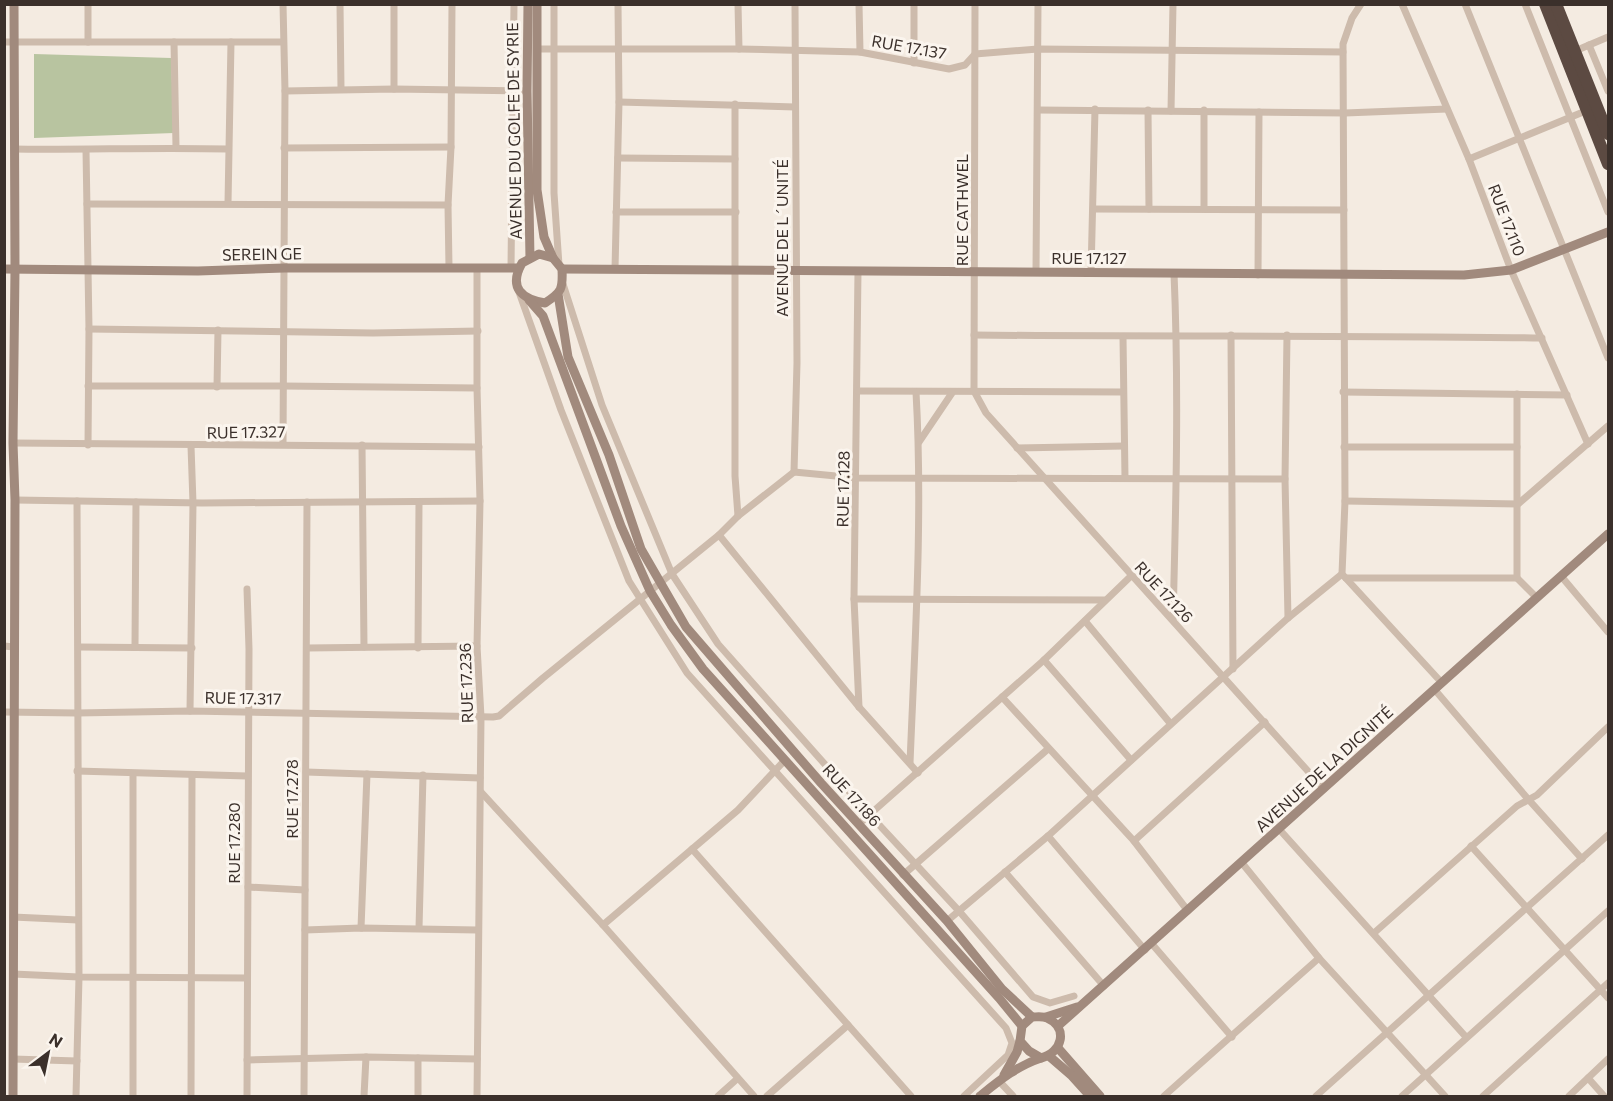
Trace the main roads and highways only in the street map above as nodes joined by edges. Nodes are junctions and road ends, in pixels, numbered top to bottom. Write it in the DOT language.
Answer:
graph roads {
  1 [pos="1545,4"];
  2 [pos="1556,4"];
  3 [pos="1608,134"];
  4 [pos="1608,164"];
  1 -- 4 [label="highway"];
  2 -- 3 [label="highway"];
}
